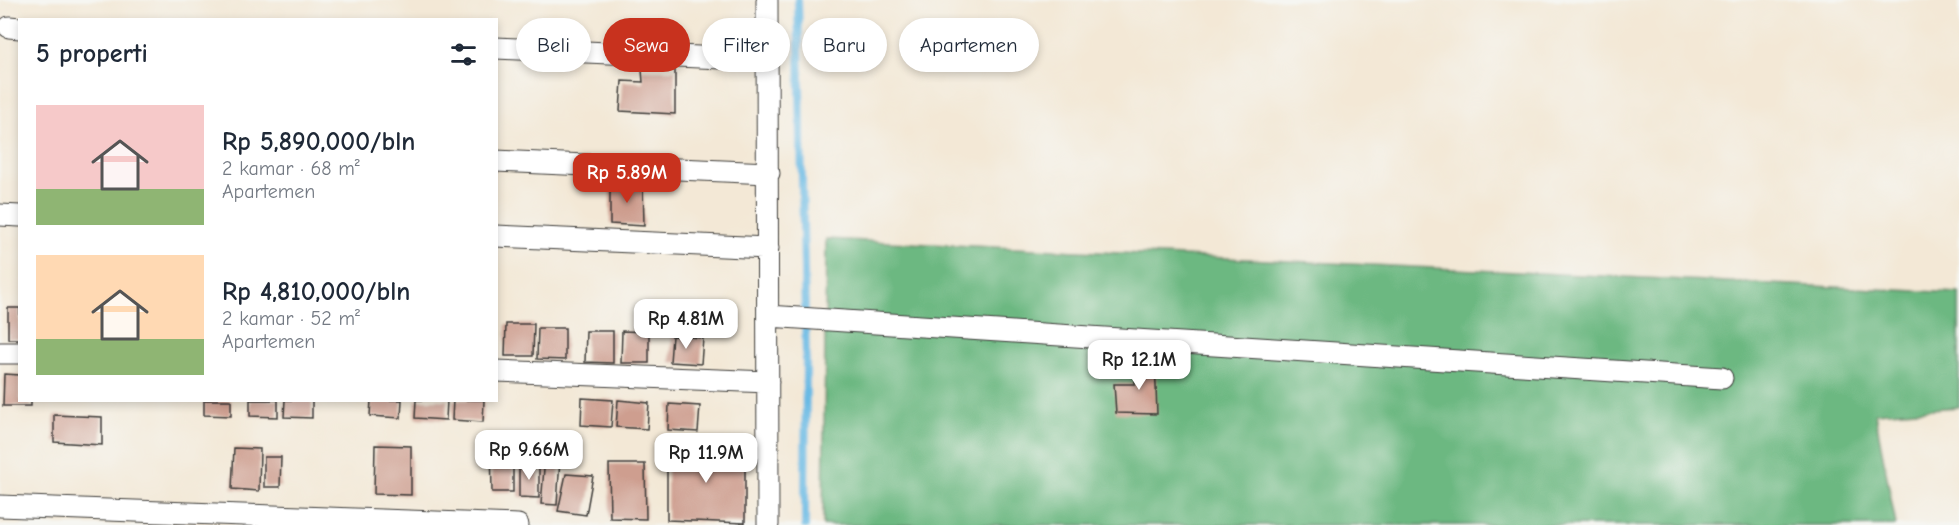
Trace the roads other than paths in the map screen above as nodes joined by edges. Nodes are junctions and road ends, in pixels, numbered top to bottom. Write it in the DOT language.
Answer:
graph roads {
  1 [pos="767,0"];
  2 [pos="767,18"];
  3 [pos="498,48"];
  4 [pos="702,57"];
  5 [pos="767,72"];
  6 [pos="498,161"];
  7 [pos="769,172"];
  8 [pos="0,215"];
  9 [pos="18,216"];
  10 [pos="498,236"];
  11 [pos="768,248"];
  12 [pos="777,316"];
  13 [pos="0,353"];
  14 [pos="18,354"];
  15 [pos="498,371"];
  16 [pos="1722,378"];
  17 [pos="768,382"];
  18 [pos="0,506"];
  19 [pos="518,525"];
  20 [pos="768,525"];
  1 -- 2 [label="street"];
  3 -- 4 [label="street"];
  5 -- 7 [label="street"];
  6 -- 7 [label="street"];
  7 -- 11 [label="street"];
  8 -- 9 [label="street"];
  10 -- 11 [label="street"];
  11 -- 12 [label="street"];
  12 -- 16 [label="street"];
  12 -- 17 [label="street"];
  13 -- 14 [label="street"];
  15 -- 17 [label="street"];
  17 -- 20 [label="street"];
  18 -- 19 [label="street"];
}
